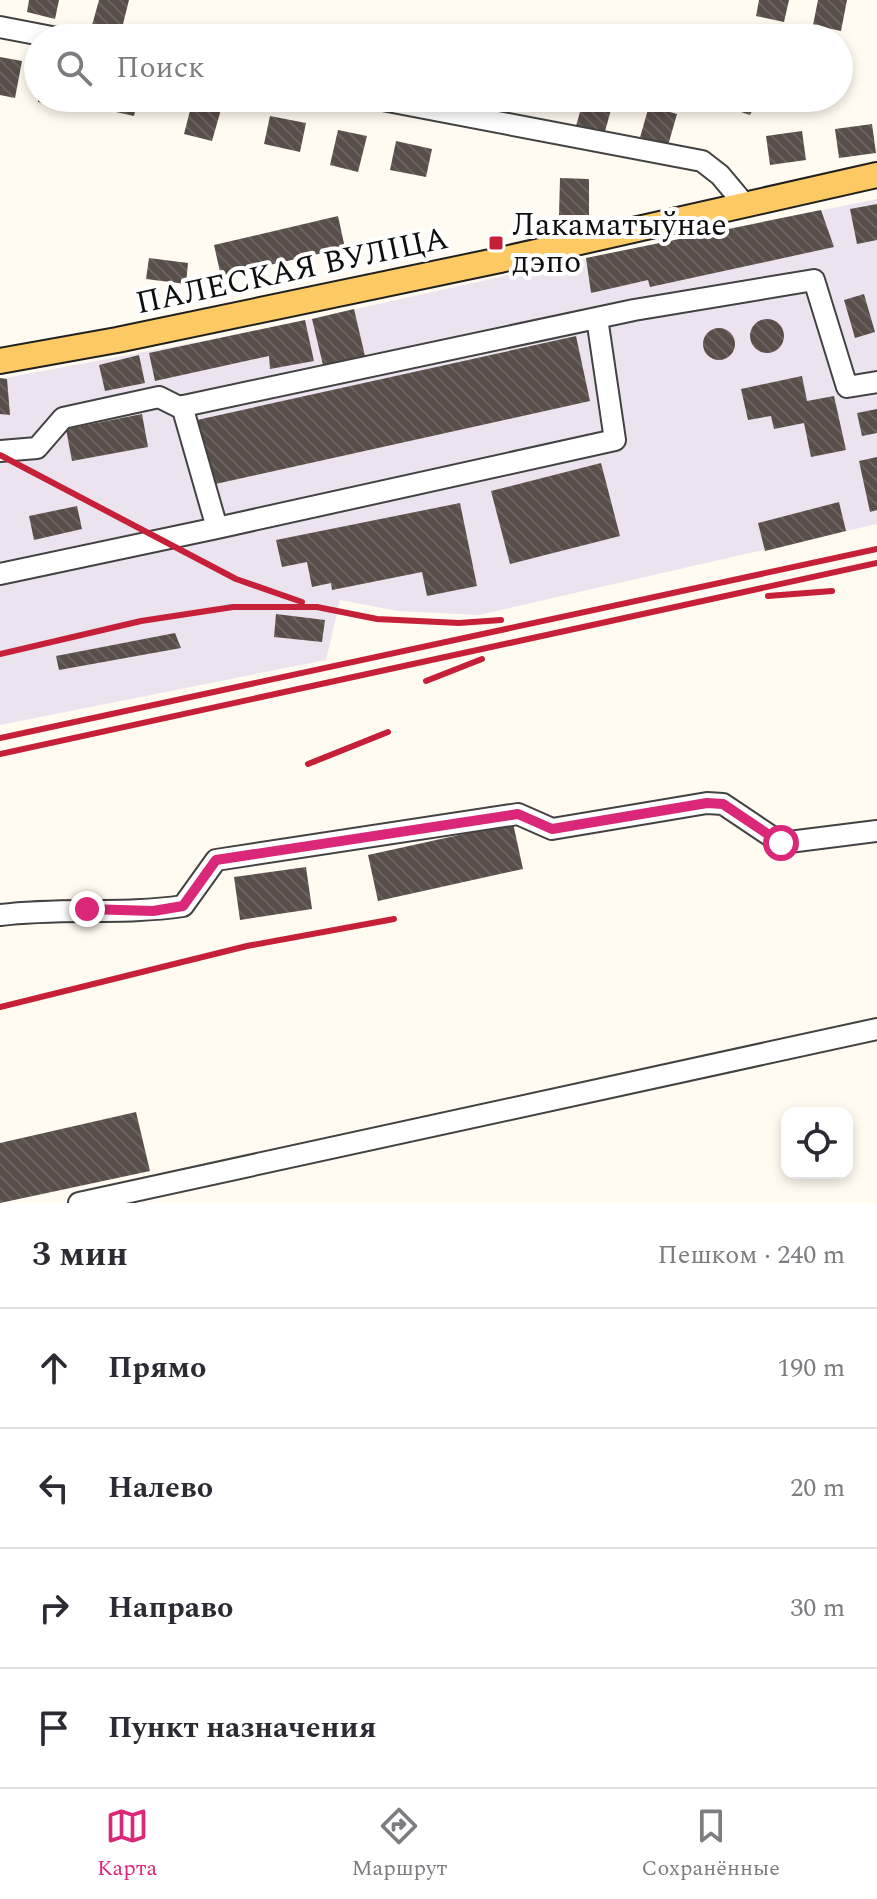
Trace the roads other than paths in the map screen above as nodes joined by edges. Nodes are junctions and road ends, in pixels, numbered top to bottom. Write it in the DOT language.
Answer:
graph roads {
  1 [pos="0,27"];
  2 [pos="24,32"];
  3 [pos="445,112"];
  4 [pos="877,175"];
  5 [pos="746,206"];
  6 [pos="597,318"];
  7 [pos="0,361"];
  8 [pos="877,382"];
  9 [pos="182,406"];
  10 [pos="0,451"];
  11 [pos="217,528"];
  12 [pos="0,574"];
  13 [pos="877,831"];
  14 [pos="0,915"];
  15 [pos="877,1029"];
  16 [pos="79,1203"];
  1 -- 2 [label="street"];
  3 -- 5 [label="street"];
  4 -- 5 [label="main road, ПАЛЕСКАЯ ВУЛІЦА"];
  5 -- 7 [label="main road, ПАЛЕСКАЯ ВУЛІЦА"];
  6 -- 8 [label="street"];
  6 -- 9 [label="street"];
  6 -- 11 [label="street"];
  9 -- 10 [label="street"];
  9 -- 11 [label="street"];
  11 -- 12 [label="street"];
  13 -- 14 [label="street"];
  15 -- 16 [label="street"];
}
